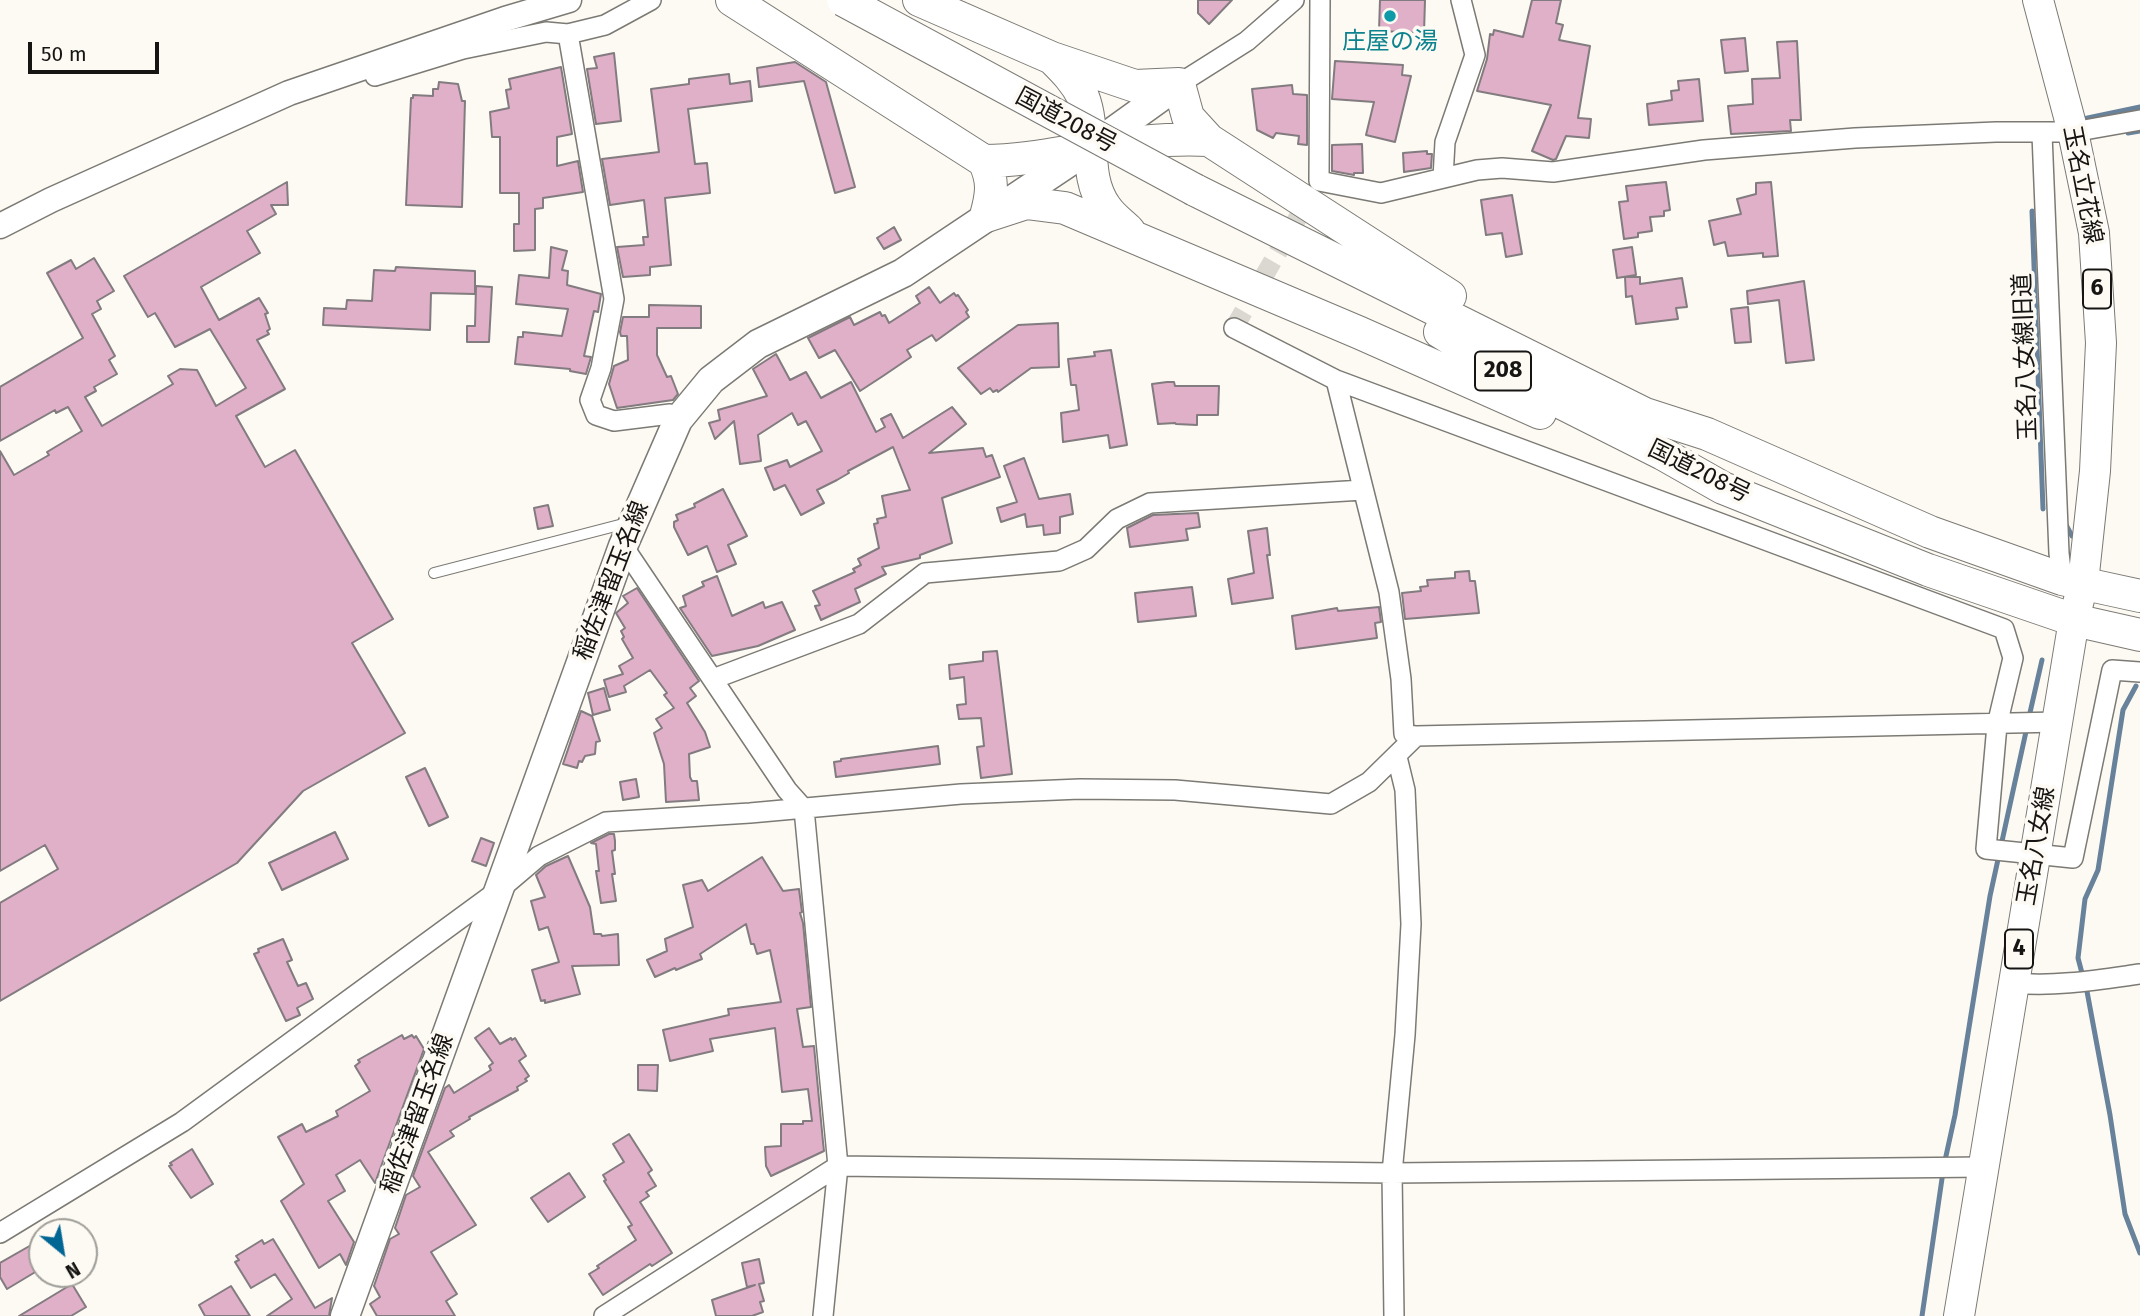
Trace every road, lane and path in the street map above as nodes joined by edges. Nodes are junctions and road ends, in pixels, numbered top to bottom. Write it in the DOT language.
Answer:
graph roads {
  1 [pos="569,0"];
  2 [pos="651,0"];
  3 [pos="732,0"];
  4 [pos="843,0"];
  5 [pos="919,0"];
  6 [pos="1294,0"];
  7 [pos="1320,0"];
  8 [pos="1461,0"];
  9 [pos="2038,0"];
  10 [pos="568,34"];
  11 [pos="1052,58"];
  12 [pos="349,72"];
  13 [pos="1179,84"];
  14 [pos="2140,120"];
  15 [pos="2073,132"];
  16 [pos="2042,134"];
  17 [pos="1209,140"];
  18 [pos="1090,148"];
  19 [pos="973,155"];
  20 [pos="1443,178"];
  21 [pos="986,216"];
  22 [pos="0,226"];
  23 [pos="1291,239"];
  24 [pos="1140,241"];
  25 [pos="1234,328"];
  26 [pos="1336,380"];
  27 [pos="678,420"];
  28 [pos="1707,434"];
  29 [pos="1723,488"];
  30 [pos="1363,490"];
  31 [pos="628,534"];
  32 [pos="434,573"];
  33 [pos="2072,581"];
  34 [pos="2140,596"];
  35 [pos="2074,620"];
  36 [pos="2140,635"];
  37 [pos="2140,672"];
  38 [pos="713,678"];
  39 [pos="2057,722"];
  40 [pos="1997,725"];
  41 [pos="1416,736"];
  42 [pos="1397,757"];
  43 [pos="804,809"];
  44 [pos="2037,854"];
  45 [pos="499,890"];
  46 [pos="2140,974"];
  47 [pos="2013,983"];
  48 [pos="838,1166"];
  49 [pos="1985,1167"];
  50 [pos="1392,1173"];
  51 [pos="0,1233"];
  52 [pos="345,1316"];
  53 [pos="604,1316"];
  54 [pos="823,1316"];
  55 [pos="1394,1316"];
  56 [pos="1959,1316"];
  1 -- 12 [label="street"];
  2 -- 10 [label="street"];
  3 -- 19 [label="highway"];
  4 -- 23 [label="highway, 国道208号 / 208, bridge"];
  5 -- 11 [label="highway"];
  6 -- 13 [label="street"];
  7 -- 20 [label="street"];
  8 -- 20 [label="street"];
  9 -- 15 [label="main road, 玉名立花線 / 6"];
  10 -- 12 [label="street"];
  10 -- 27 [label="street"];
  11 -- 13 [label="highway"];
  11 -- 18 [label="highway"];
  12 -- 22 [label="street"];
  13 -- 17 [label="highway"];
  13 -- 18 [label="main road, 稲佐津留玉名線"];
  14 -- 15 [label="street"];
  15 -- 16 [label="street"];
  15 -- 33 [label="main road, 玉名立花線 / 6"];
  16 -- 20 [label="street"];
  16 -- 33 [label="street, 玉名八女線旧道"];
  17 -- 18 [label="highway"];
  17 -- 28 [label="highway"];
  18 -- 19 [label="highway"];
  18 -- 21 [label="main road, 稲佐津留玉名線"];
  18 -- 24 [label="highway"];
  19 -- 21 [label="highway"];
  21 -- 24 [label="highway"];
  21 -- 27 [label="main road, 稲佐津留玉名線"];
  23 -- 28 [label="highway, 国道208号 / 208"];
  23 -- 29 [label="highway, 国道208号 / 208"];
  24 -- 29 [label="highway"];
  25 -- 26 [label="street"];
  26 -- 30 [label="street"];
  26 -- 40 [label="street"];
  27 -- 31 [label="main road, 稲佐津留玉名線"];
  28 -- 33 [label="highway, 国道208号 / 208"];
  29 -- 35 [label="highway, 国道208号 / 208"];
  30 -- 38 [label="street"];
  30 -- 41 [label="street"];
  31 -- 32 [label="lane"];
  31 -- 38 [label="street"];
  31 -- 45 [label="main road, 稲佐津留玉名線"];
  33 -- 34 [label="highway, 国道208号 / 208"];
  33 -- 35 [label="main road, 玉名八女線 / 4"];
  35 -- 36 [label="highway, 国道208号 / 208"];
  35 -- 39 [label="main road, 玉名八女線 / 4"];
  37 -- 44 [label="street"];
  38 -- 43 [label="street"];
  39 -- 40 [label="street"];
  39 -- 44 [label="main road, 玉名八女線 / 4"];
  40 -- 41 [label="street"];
  40 -- 44 [label="street"];
  41 -- 42 [label="street"];
  42 -- 43 [label="street"];
  42 -- 50 [label="street"];
  43 -- 45 [label="street"];
  43 -- 48 [label="street"];
  44 -- 47 [label="main road, 玉名八女線 / 4"];
  45 -- 51 [label="street"];
  45 -- 52 [label="main road, 稲佐津留玉名線"];
  46 -- 47 [label="street"];
  47 -- 49 [label="main road, 玉名八女線 / 4"];
  48 -- 50 [label="street"];
  48 -- 53 [label="street"];
  48 -- 54 [label="street"];
  49 -- 50 [label="street"];
  49 -- 56 [label="main road, 玉名八女線 / 4"];
  50 -- 55 [label="street"];
}
